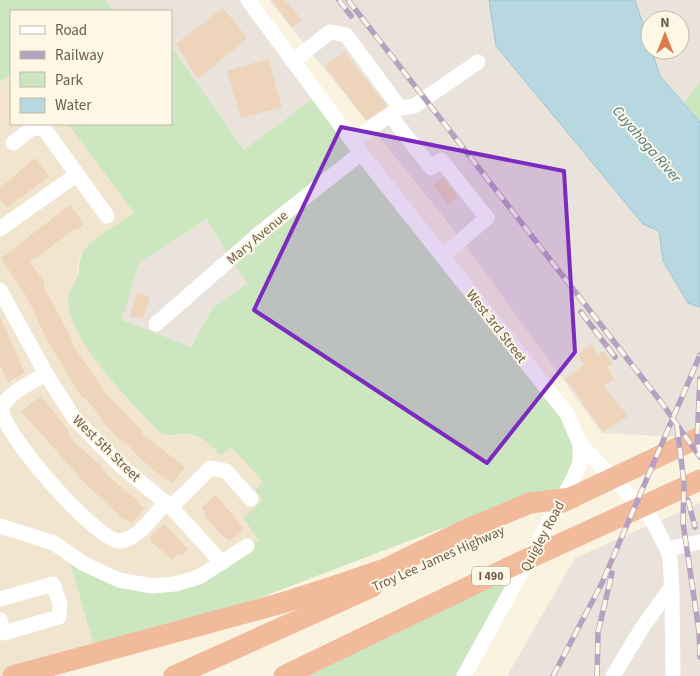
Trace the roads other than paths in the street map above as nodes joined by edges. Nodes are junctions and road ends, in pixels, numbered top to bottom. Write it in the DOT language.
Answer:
graph roads {
  1 [pos="248,0"];
  2 [pos="293,61"];
  3 [pos="478,62"];
  4 [pos="395,111"];
  5 [pos="13,143"];
  6 [pos="356,147"];
  7 [pos="76,175"];
  8 [pos="107,216"];
  9 [pos="0,229"];
  10 [pos="442,256"];
  11 [pos="0,290"];
  12 [pos="156,324"];
  13 [pos="46,374"];
  14 [pos="700,437"];
  15 [pos="580,444"];
  16 [pos="700,480"];
  17 [pos="572,498"];
  18 [pos="251,499"];
  19 [pos="169,504"];
  20 [pos="0,526"];
  21 [pos="700,542"];
  22 [pos="247,546"];
  23 [pos="667,550"];
  24 [pos="222,564"];
  25 [pos="672,586"];
  26 [pos="0,599"];
  27 [pos="0,620"];
  28 [pos="13,676"];
  29 [pos="174,676"];
  30 [pos="284,676"];
  31 [pos="464,676"];
  32 [pos="613,676"];
  33 [pos="673,676"];
  1 -- 2 [label="street, West 3rd Street"];
  2 -- 4 [label="street"];
  2 -- 6 [label="street, West 3rd Street"];
  3 -- 4 [label="street, Mary Avenue"];
  4 -- 6 [label="street, Mary Avenue"];
  4 -- 10 [label="street"];
  5 -- 7 [label="street"];
  6 -- 10 [label="street, West 3rd Street"];
  6 -- 12 [label="street, Mary Avenue"];
  7 -- 8 [label="street"];
  7 -- 9 [label="street"];
  10 -- 15 [label="street, West 3rd Street"];
  11 -- 13 [label="street, West 5th Street"];
  13 -- 19 [label="street, West 5th Street"];
  13 -- 19 [label="street"];
  14 -- 17 [label="highway, Troy Lee James Highway"];
  15 -- 23 [label="street, West 3rd Street"];
  15 -- 31 [label="street, Quigley Road"];
  16 -- 30 [label="highway, I 490"];
  17 -- 28 [label="highway"];
  17 -- 29 [label="highway, Troy Lee James Highway"];
  18 -- 19 [label="street"];
  19 -- 24 [label="street, West 5th Street"];
  20 -- 24 [label="street"];
  21 -- 23 [label="street"];
  22 -- 24 [label="street"];
  23 -- 25 [label="street, West 3rd Street"];
  25 -- 32 [label="street"];
  25 -- 33 [label="street, West 3rd Street"];
  26 -- 27 [label="street"];
}
